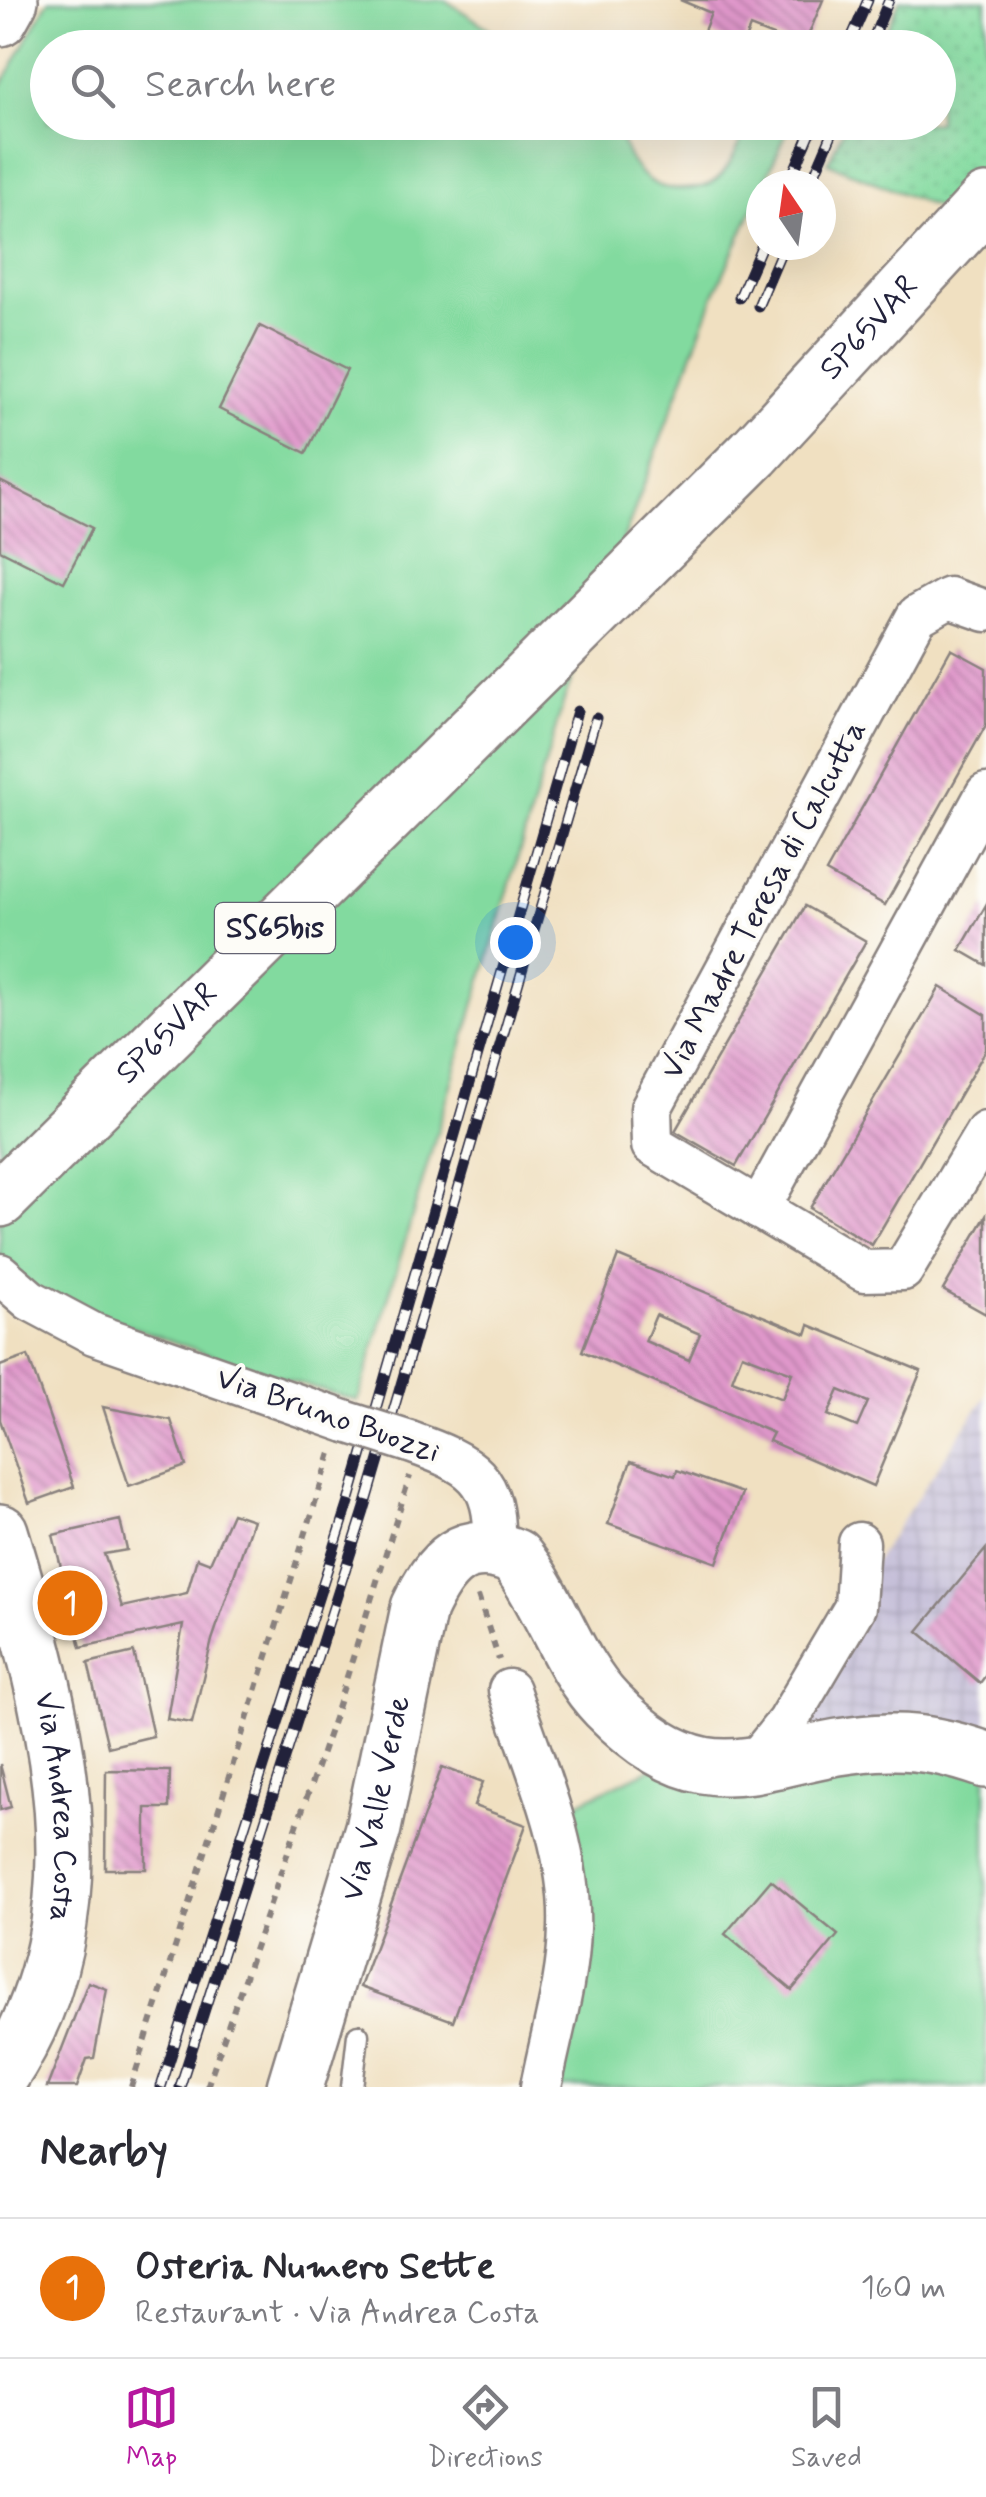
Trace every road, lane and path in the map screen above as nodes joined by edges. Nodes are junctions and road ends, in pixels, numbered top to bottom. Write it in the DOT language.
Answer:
graph roads {
  1 [pos="10,0"];
  2 [pos="0,18"];
  3 [pos="986,202"];
  4 [pos="986,611"];
  5 [pos="986,794"];
  6 [pos="986,1132"];
  7 [pos="0,1199"];
  8 [pos="759,1210"];
  9 [pos="0,1274"];
  10 [pos="344,1422"];
  11 [pos="415,1444"];
  12 [pos="0,1532"];
  13 [pos="859,1543"];
  14 [pos="480,1549"];
  15 [pos="509,1690"];
  16 [pos="986,1760"];
  17 [pos="750,1768"];
  18 [pos="358,2034"];
  19 [pos="0,2077"];
  20 [pos="131,2087"];
  21 [pos="207,2087"];
  22 [pos="295,2087"];
  23 [pos="352,2087"];
  24 [pos="540,2087"];
  1 -- 2 [label="main road"];
  3 -- 7 [label="main road, SP65VAR / SS65bis, bridge"];
  4 -- 8 [label="street, Via Madre Teresa di Calcutta"];
  5 -- 8 [label="street"];
  6 -- 8 [label="street, Via Madre Teresa di Calcutta"];
  9 -- 10 [label="street, Via Bruno Buozzi"];
  10 -- 11 [label="street, Via Bruno Buozzi, bridge"];
  10 -- 20 [label="path"];
  11 -- 14 [label="street, Via Bruno Buozzi"];
  11 -- 21 [label="path"];
  12 -- 19 [label="main road, Via Andrea Costa"];
  13 -- 17 [label="street"];
  14 -- 15 [label="path"];
  14 -- 17 [label="main road"];
  14 -- 22 [label="main road, Via Valle Verde"];
  15 -- 24 [label="street"];
  16 -- 17 [label="main road"];
  18 -- 23 [label="lane"];
}
